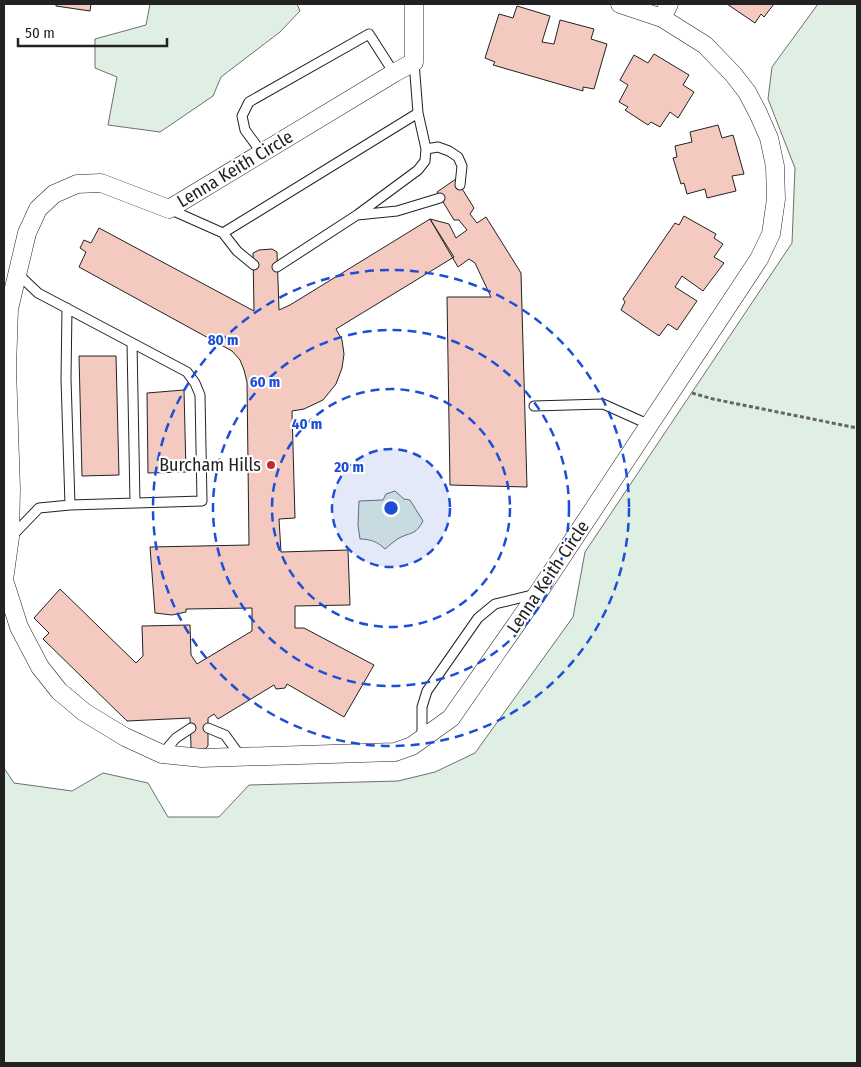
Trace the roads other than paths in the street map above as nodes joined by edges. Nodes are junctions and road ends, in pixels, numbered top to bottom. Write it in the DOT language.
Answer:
graph roads {
  1 [pos="414,4"];
  2 [pos="620,4"];
  3 [pos="665,11"];
  4 [pos="414,62"];
  5 [pos="394,73"];
  6 [pos="418,113"];
  7 [pos="426,149"];
  8 [pos="262,153"];
  9 [pos="460,185"];
  10 [pos="440,198"];
  11 [pos="169,209"];
  12 [pos="357,215"];
  13 [pos="223,233"];
  14 [pos="254,265"];
  15 [pos="277,267"];
  16 [pos="18,274"];
  17 [pos="67,308"];
  18 [pos="132,343"];
  19 [pos="534,406"];
  20 [pos="650,424"];
  21 [pos="135,503"];
  22 [pos="70,505"];
  23 [pos="10,537"];
  24 [pos="4,581"];
  25 [pos="538,594"];
  26 [pos="191,728"];
  27 [pos="208,728"];
  28 [pos="422,738"];
  29 [pos="162,754"];
  30 [pos="242,757"];
  1 -- 4 [label="street"];
  2 -- 3 [label="street, Lenna Keith Circle"];
  3 -- 20 [label="street, Lenna Keith Circle"];
  4 -- 5 [label="street, Lenna Keith Circle"];
  4 -- 6 [label="lane"];
  5 -- 8 [label="street, Lenna Keith Circle"];
  5 -- 8 [label="lane"];
  6 -- 7 [label="lane"];
  6 -- 13 [label="lane"];
  7 -- 9 [label="lane"];
  7 -- 12 [label="lane"];
  8 -- 11 [label="street, Lenna Keith Circle"];
  10 -- 12 [label="lane"];
  11 -- 13 [label="lane"];
  11 -- 16 [label="street, Lenna Keith Circle"];
  12 -- 15 [label="lane"];
  13 -- 14 [label="lane"];
  16 -- 17 [label="lane"];
  16 -- 23 [label="street, Lenna Keith Circle"];
  17 -- 18 [label="lane"];
  17 -- 22 [label="lane"];
  18 -- 21 [label="lane"];
  18 -- 21 [label="lane"];
  19 -- 20 [label="lane"];
  20 -- 25 [label="street, Lenna Keith Circle"];
  21 -- 22 [label="lane"];
  22 -- 23 [label="lane"];
  23 -- 24 [label="street, Lenna Keith Circle"];
  24 -- 29 [label="street, Lenna Keith Circle"];
  25 -- 28 [label="street, Lenna Keith Circle"];
  25 -- 28 [label="lane"];
  26 -- 29 [label="lane"];
  27 -- 30 [label="lane"];
  28 -- 30 [label="street, Lenna Keith Circle"];
  29 -- 30 [label="street, Lenna Keith Circle"];
}
